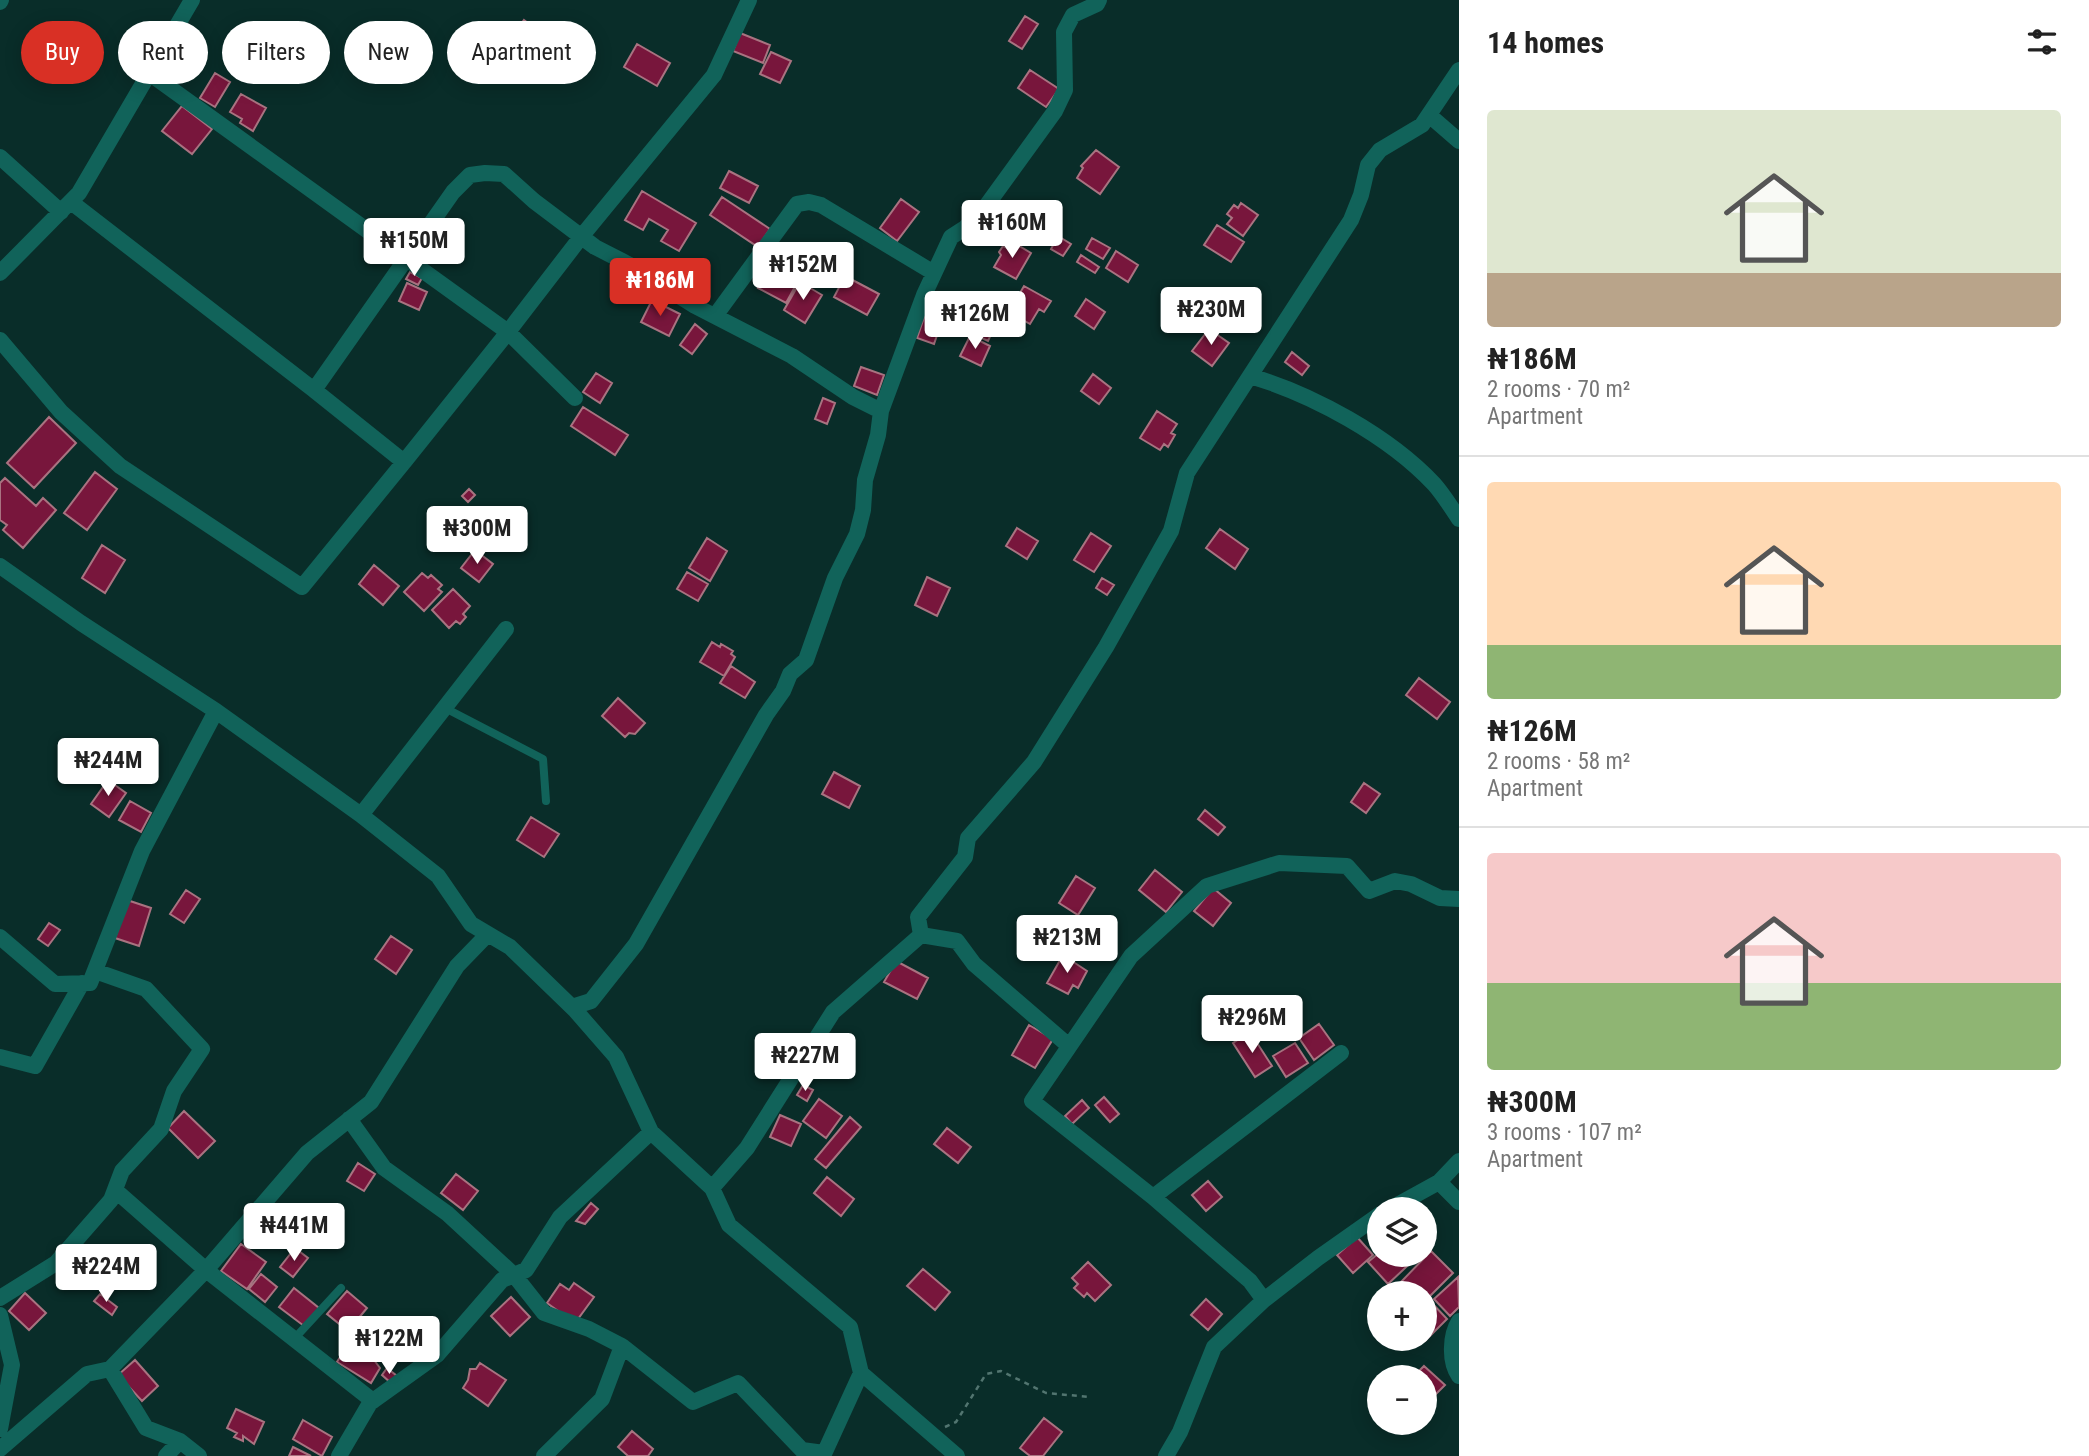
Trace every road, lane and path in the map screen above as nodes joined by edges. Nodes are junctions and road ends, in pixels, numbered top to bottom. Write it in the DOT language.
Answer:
graph roads {
  1 [pos="192,0"];
  2 [pos="749,0"];
  3 [pos="1099,0"];
  4 [pos="180,21"];
  5 [pos="1459,70"];
  6 [pos="143,84"];
  7 [pos="164,84"];
  8 [pos="1429,115"];
  9 [pos="1459,141"];
  10 [pos="0,158"];
  11 [pos="66,207"];
  12 [pos="581,237"];
  13 [pos="406,259"];
  14 [pos="934,273"];
  15 [pos="0,274"];
  16 [pos="715,316"];
  17 [pos="508,332"];
  18 [pos="0,340"];
  19 [pos="1250,376"];
  20 [pos="314,390"];
  21 [pos="575,398"];
  22 [pos="881,411"];
  23 [pos="404,462"];
  24 [pos="1459,519"];
  25 [pos="0,566"];
  26 [pos="506,629"];
  27 [pos="445,708"];
  28 [pos="215,711"];
  29 [pos="546,801"];
  30 [pos="361,815"];
  31 [pos="1459,899"];
  32 [pos="488,934"];
  33 [pos="921,935"];
  34 [pos="0,937"];
  35 [pos="95,971"];
  36 [pos="82,983"];
  37 [pos="572,1007"];
  38 [pos="1069,1046"];
  39 [pos="1341,1053"];
  40 [pos="0,1057"];
  41 [pos="349,1119"];
  42 [pos="651,1132"];
  43 [pos="1459,1161"];
  44 [pos="1439,1182"];
  45 [pos="712,1188"];
  46 [pos="114,1191"];
  47 [pos="1153,1197"];
  48 [pos="1412,1197"];
  49 [pos="1459,1202"];
  50 [pos="1367,1223"];
  51 [pos="206,1270"];
  52 [pos="514,1275"];
  53 [pos="341,1288"];
  54 [pos="0,1298"];
  55 [pos="1264,1300"];
  56 [pos="0,1315"];
  57 [pos="1459,1321"];
  58 [pos="294,1339"];
  59 [pos="622,1346"];
  60 [pos="110,1369"];
  61 [pos="861,1373"];
  62 [pos="1459,1376"];
  63 [pos="1090,1397"];
  64 [pos="373,1401"];
  65 [pos="0,1429"];
  66 [pos="930,1433"];
  67 [pos="180,1441"];
  68 [pos="0,1449"];
  69 [pos="823,1454"];
  70 [pos="166,1456"];
  71 [pos="199,1456"];
  72 [pos="339,1456"];
  73 [pos="544,1456"];
  74 [pos="957,1456"];
  75 [pos="1166,1456"];
  1 -- 4 [label="street"];
  2 -- 12 [label="street"];
  3 -- 14 [label="street"];
  5 -- 8 [label="street"];
  6 -- 11 [label="street"];
  7 -- 13 [label="street"];
  8 -- 9 [label="street"];
  8 -- 19 [label="street"];
  10 -- 11 [label="street"];
  11 -- 15 [label="street"];
  11 -- 20 [label="street"];
  12 -- 13 [label="street"];
  12 -- 16 [label="street"];
  12 -- 17 [label="street"];
  13 -- 17 [label="street"];
  13 -- 20 [label="street"];
  14 -- 16 [label="street"];
  14 -- 22 [label="street"];
  16 -- 22 [label="street"];
  17 -- 21 [label="street"];
  17 -- 23 [label="street"];
  18 -- 23 [label="street"];
  19 -- 24 [label="street"];
  19 -- 33 [label="street"];
  20 -- 23 [label="street"];
  22 -- 37 [label="street"];
  25 -- 28 [label="street"];
  26 -- 27 [label="street"];
  27 -- 29 [label="lane"];
  27 -- 30 [label="street"];
  28 -- 30 [label="street"];
  28 -- 35 [label="street"];
  30 -- 32 [label="street"];
  31 -- 38 [label="street"];
  32 -- 37 [label="street"];
  32 -- 41 [label="street"];
  33 -- 38 [label="street"];
  33 -- 45 [label="street"];
  34 -- 36 [label="street"];
  35 -- 36 [label="street"];
  35 -- 46 [label="street"];
  36 -- 40 [label="street"];
  37 -- 42 [label="street"];
  38 -- 47 [label="street"];
  39 -- 47 [label="street"];
  41 -- 51 [label="street"];
  41 -- 52 [label="street"];
  42 -- 45 [label="street"];
  42 -- 52 [label="street"];
  43 -- 44 [label="street"];
  44 -- 48 [label="street"];
  44 -- 49 [label="street"];
  45 -- 61 [label="street"];
  46 -- 51 [label="street"];
  46 -- 54 [label="street"];
  47 -- 55 [label="street"];
  50 -- 55 [label="street"];
  51 -- 58 [label="street"];
  51 -- 60 [label="street"];
  52 -- 59 [label="street"];
  52 -- 64 [label="street"];
  53 -- 58 [label="lane"];
  55 -- 75 [label="street"];
  56 -- 65 [label="street"];
  57 -- 62 [label="street"];
  58 -- 64 [label="street"];
  59 -- 69 [label="street"];
  59 -- 73 [label="street"];
  60 -- 67 [label="street"];
  60 -- 68 [label="street"];
  61 -- 66 [label="street"];
  61 -- 69 [label="street"];
  63 -- 66 [label="path"];
  64 -- 72 [label="street"];
  66 -- 74 [label="street"];
  67 -- 70 [label="street"];
  67 -- 71 [label="street"];
}
